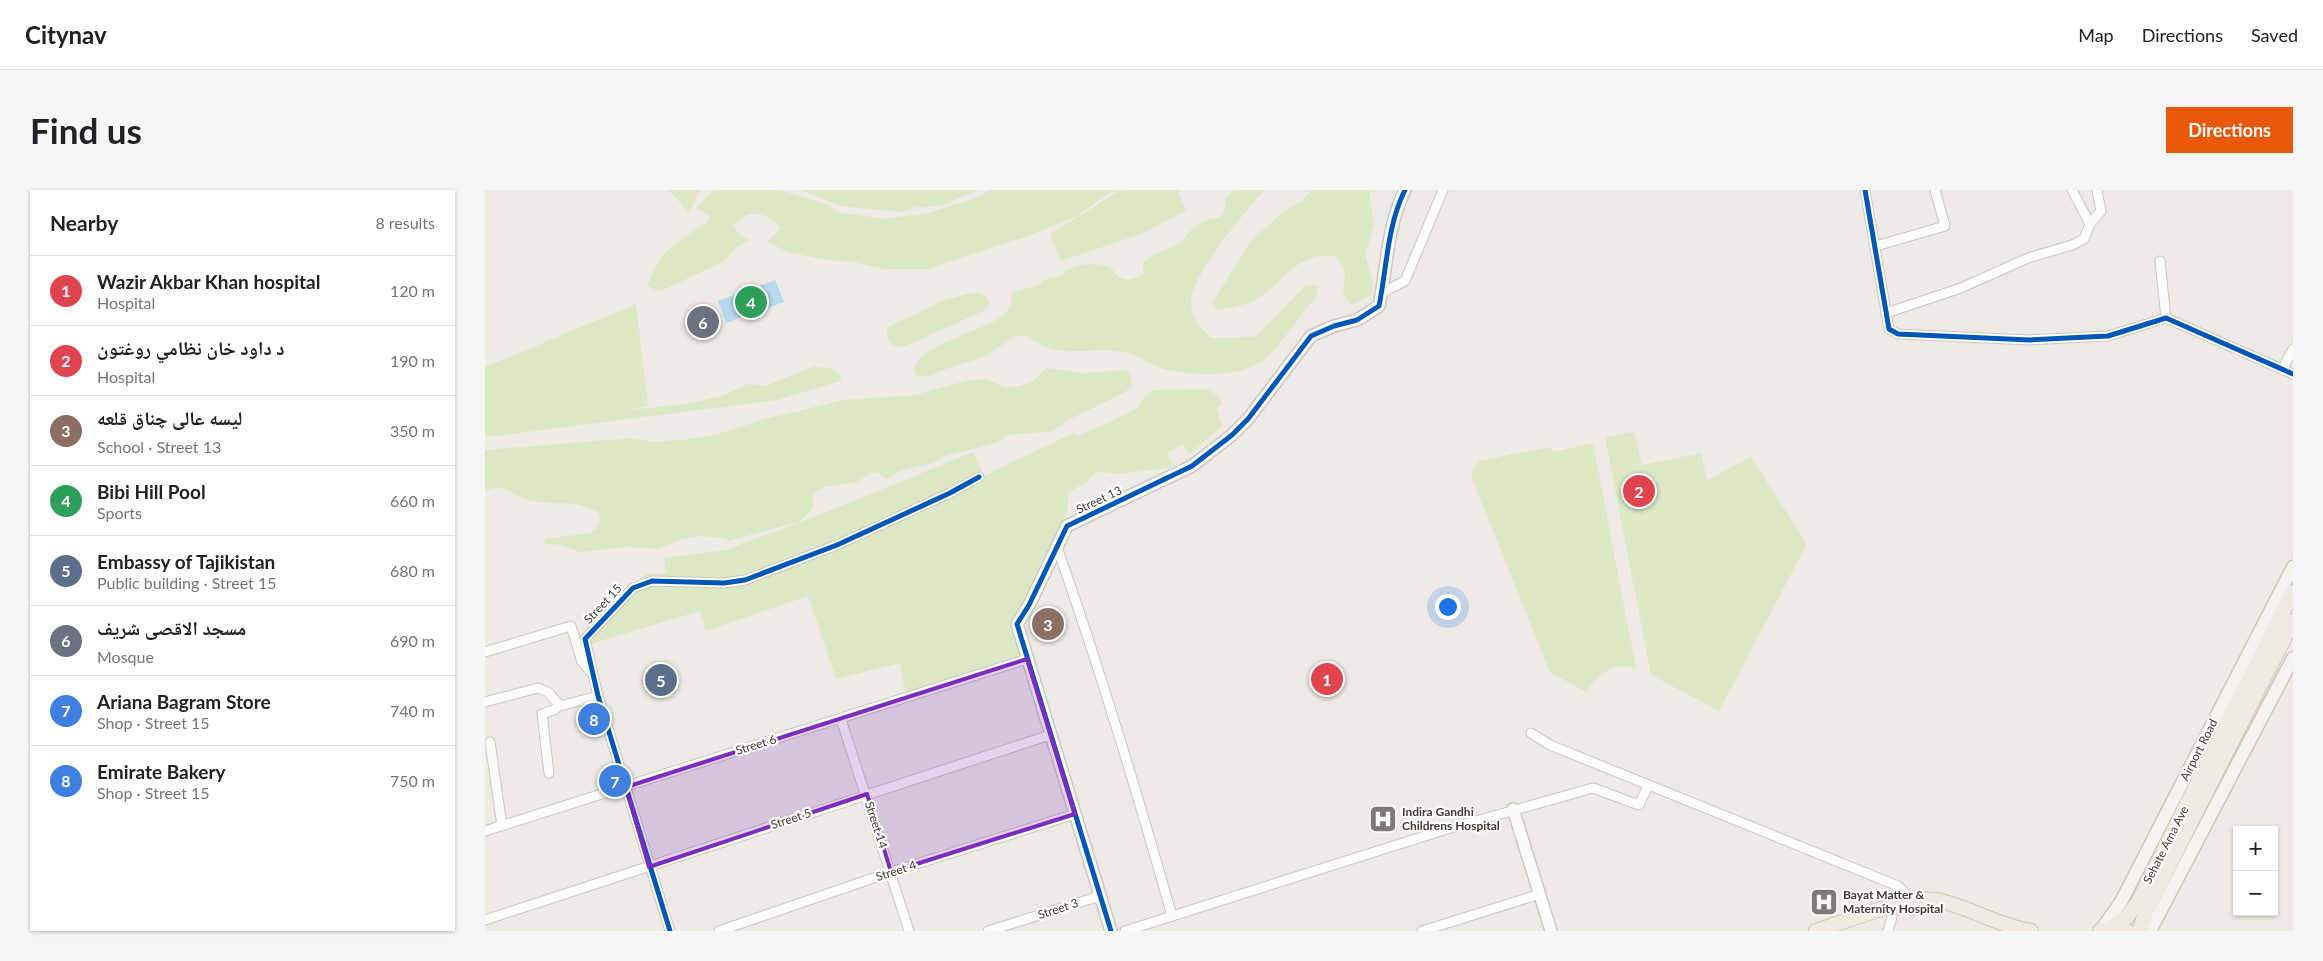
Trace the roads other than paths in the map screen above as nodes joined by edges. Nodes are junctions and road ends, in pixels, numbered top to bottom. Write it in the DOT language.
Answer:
graph roads {
  1 [pos="1405,190"];
  2 [pos="1443,190"];
  3 [pos="1865,190"];
  4 [pos="1935,190"];
  5 [pos="2072,190"];
  6 [pos="2097,190"];
  7 [pos="2089,224"];
  8 [pos="1876,246"];
  9 [pos="2160,261"];
  10 [pos="1381,293"];
  11 [pos="1886,313"];
  12 [pos="2167,318"];
  13 [pos="2293,349"];
  14 [pos="2282,370"];
  15 [pos="2293,374"];
  16 [pos="979,477"];
  17 [pos="1057,547"];
  18 [pos="2293,567"];
  19 [pos="2293,592"];
  20 [pos="2293,621"];
  21 [pos="485,652"];
  22 [pos="2293,658"];
  23 [pos="1027,659"];
  24 [pos="591,671"];
  25 [pos="598,696"];
  26 [pos="485,702"];
  27 [pos="559,705"];
  28 [pos="841,719"];
  29 [pos="1531,733"];
  30 [pos="1050,735"];
  31 [pos="490,742"];
  32 [pos="549,773"];
  33 [pos="1648,786"];
  34 [pos="626,787"];
  35 [pos="867,794"];
  36 [pos="1513,809"];
  37 [pos="1075,814"];
  38 [pos="502,826"];
  39 [pos="485,831"];
  40 [pos="649,867"];
  41 [pos="891,872"];
  42 [pos="1540,894"];
  43 [pos="1100,896"];
  44 [pos="1911,907"];
  45 [pos="1172,916"];
  46 [pos="1892,917"];
  47 [pos="485,920"];
  48 [pos="2103,930"];
  49 [pos="670,931"];
  50 [pos="719,931"];
  51 [pos="909,931"];
  52 [pos="988,931"];
  53 [pos="1111,931"];
  54 [pos="1125,931"];
  55 [pos="1422,931"];
  56 [pos="1551,931"];
  57 [pos="1816,931"];
  58 [pos="1848,931"];
  59 [pos="1888,931"];
  60 [pos="1999,931"];
  61 [pos="2031,931"];
  62 [pos="2127,931"];
  63 [pos="2139,931"];
  64 [pos="2150,931"];
  1 -- 10 [label="street, Street 13"];
  2 -- 10 [label="street"];
  3 -- 8 [label="street"];
  4 -- 8 [label="street"];
  5 -- 7 [label="street"];
  6 -- 7 [label="street"];
  7 -- 11 [label="street"];
  8 -- 11 [label="street"];
  9 -- 12 [label="street"];
  10 -- 17 [label="street, Street 13"];
  11 -- 12 [label="street"];
  12 -- 14 [label="street"];
  13 -- 14 [label="street"];
  14 -- 15 [label="street"];
  16 -- 24 [label="street, Street 15"];
  17 -- 23 [label="street, Street 13"];
  17 -- 45 [label="street"];
  18 -- 48 [label="main road, Airport Road"];
  19 -- 48 [label="main road, Sehate Ama Ave"];
  20 -- 63 [label="main road, Airport Road"];
  21 -- 24 [label="street"];
  22 -- 64 [label="main road"];
  23 -- 28 [label="street, Street 6"];
  23 -- 30 [label="street, Street 13"];
  24 -- 25 [label="street, Street 15"];
  25 -- 27 [label="street"];
  25 -- 34 [label="street, Street 15"];
  26 -- 27 [label="street"];
  27 -- 32 [label="street"];
  28 -- 34 [label="street, Street 6"];
  28 -- 35 [label="street, Street 14"];
  29 -- 33 [label="street"];
  30 -- 35 [label="street, Street 5"];
  30 -- 37 [label="street, Street 13"];
  31 -- 38 [label="street"];
  33 -- 36 [label="street"];
  33 -- 44 [label="street"];
  34 -- 38 [label="street, Street 6"];
  34 -- 40 [label="street, Street 15"];
  35 -- 40 [label="street, Street 5"];
  35 -- 41 [label="street, Street 14"];
  36 -- 42 [label="street"];
  36 -- 45 [label="street"];
  37 -- 41 [label="street, Street 4"];
  37 -- 43 [label="street, Street 13"];
  38 -- 39 [label="street, Street 6"];
  40 -- 47 [label="street, Street 5"];
  40 -- 49 [label="street, Street 15"];
  41 -- 50 [label="street, Street 4"];
  41 -- 51 [label="street, Street 14"];
  42 -- 55 [label="street"];
  42 -- 56 [label="street"];
  43 -- 52 [label="street, Street 3"];
  43 -- 53 [label="street, Street 13"];
  44 -- 46 [label="main road"];
  44 -- 57 [label="main road"];
  44 -- 60 [label="main road"];
  44 -- 61 [label="main road"];
  45 -- 54 [label="street"];
  46 -- 58 [label="main road"];
  46 -- 59 [label="street"];
  48 -- 62 [label="main road"];
}
